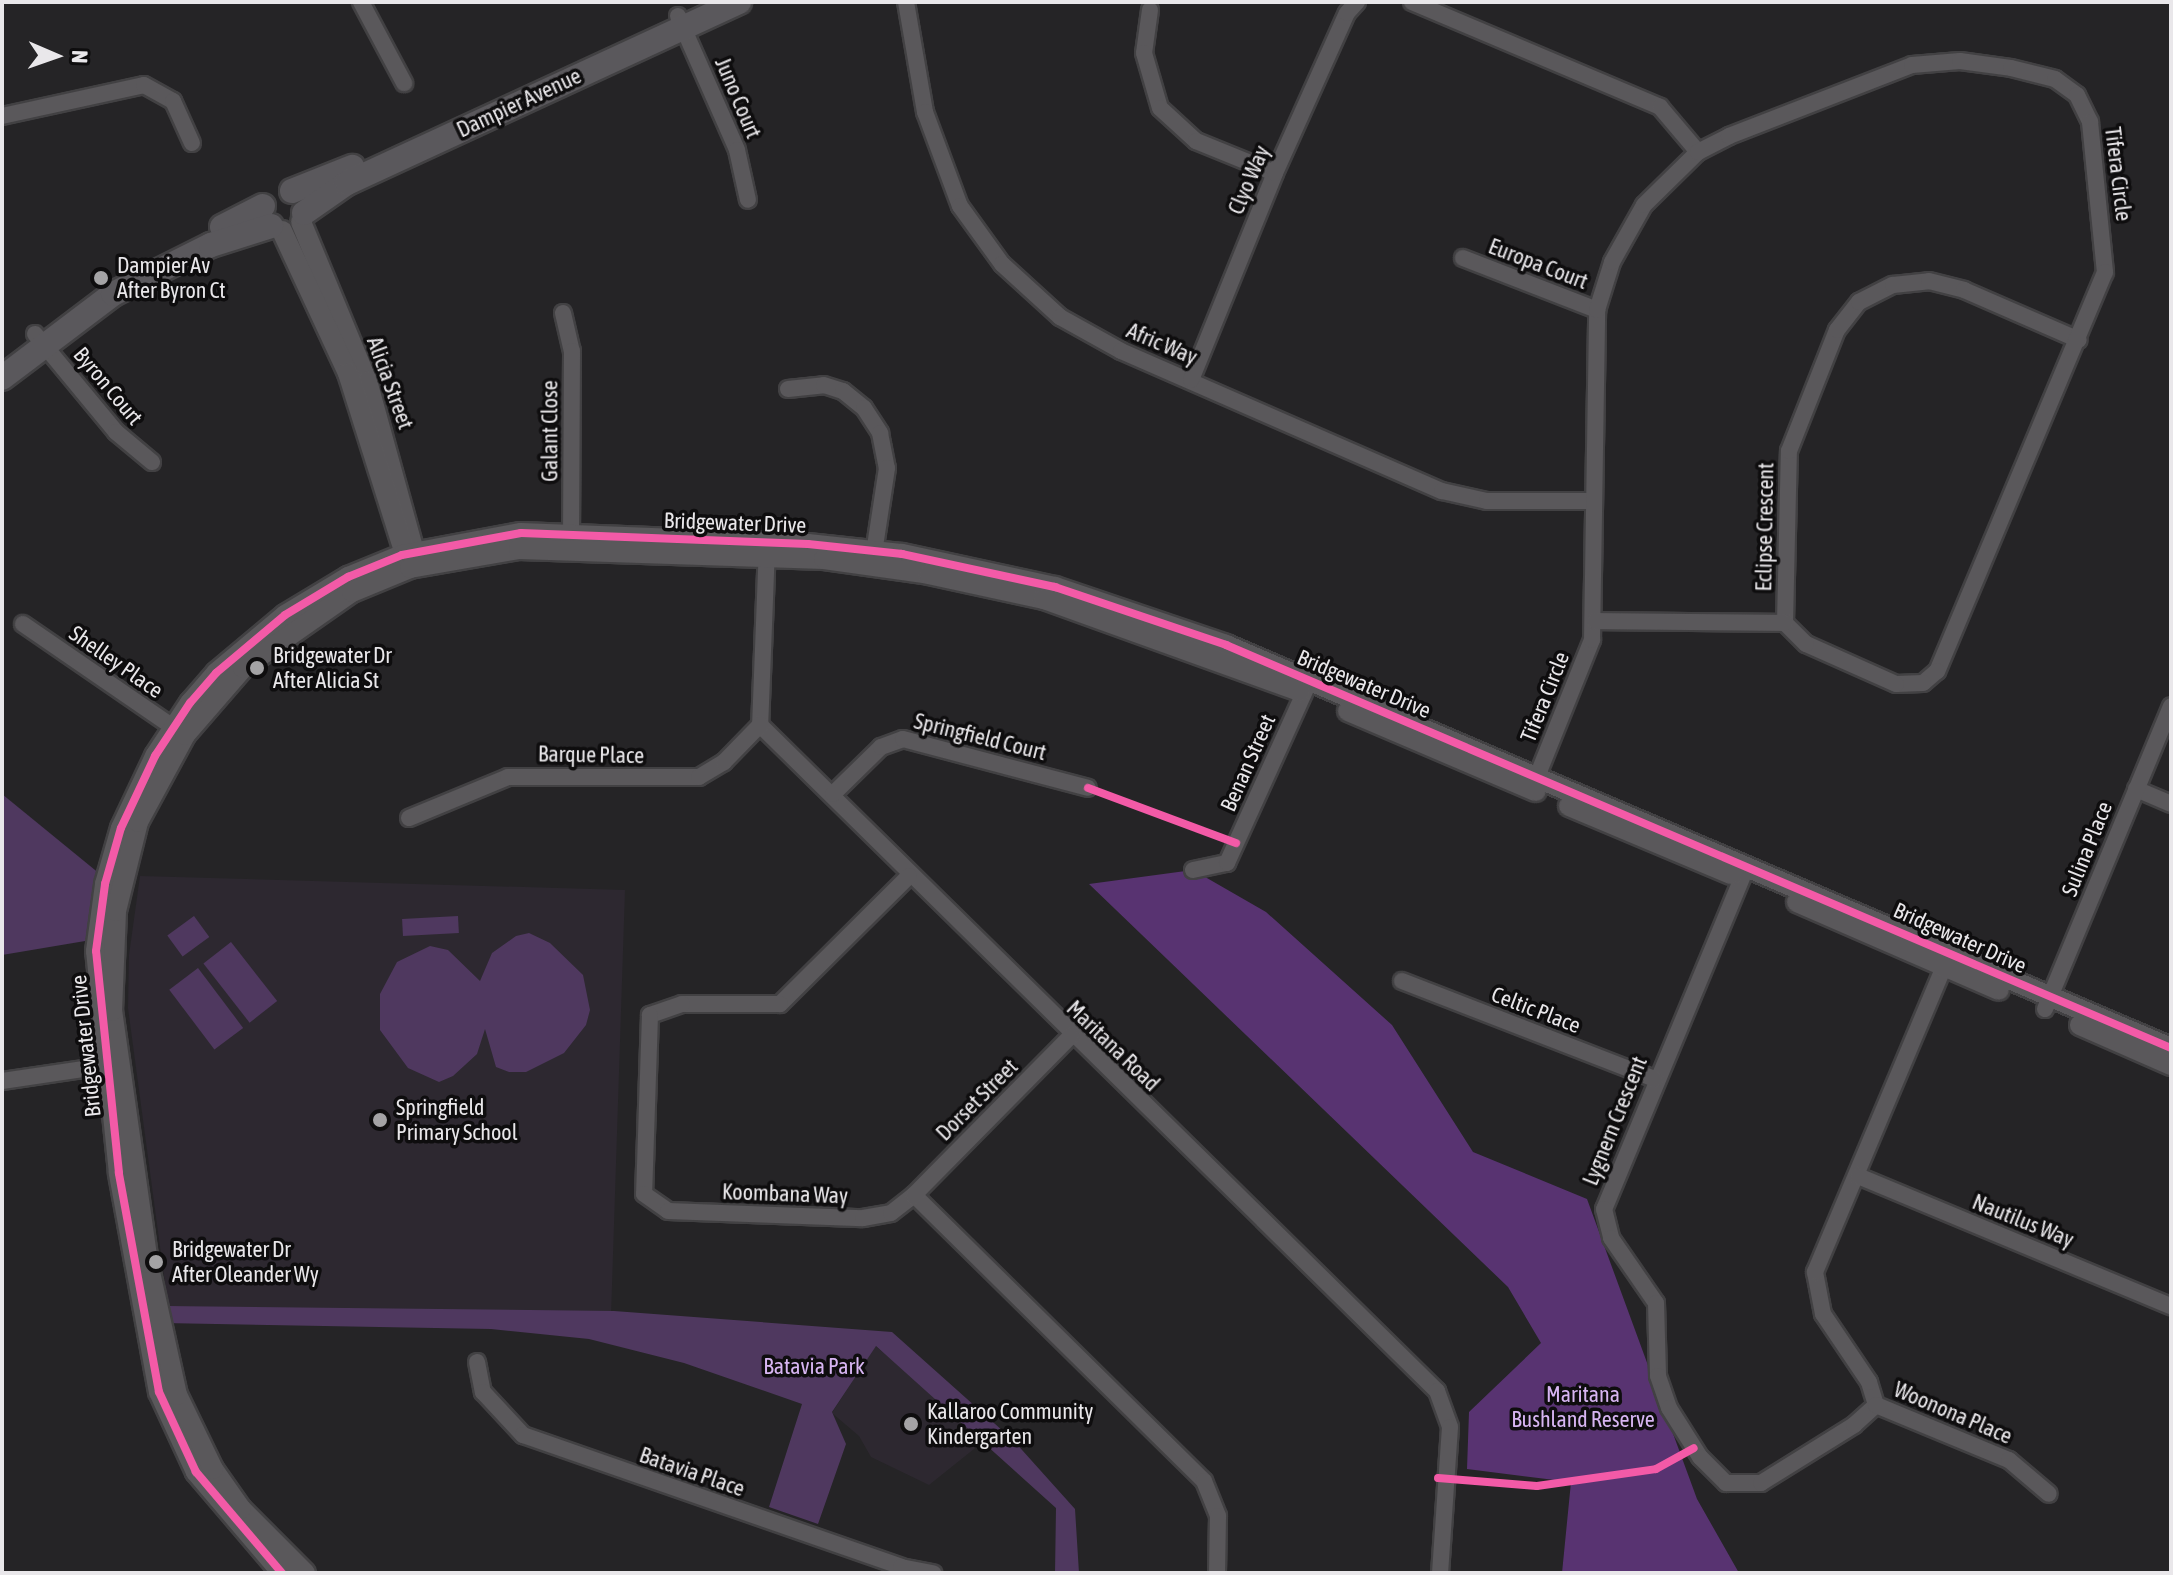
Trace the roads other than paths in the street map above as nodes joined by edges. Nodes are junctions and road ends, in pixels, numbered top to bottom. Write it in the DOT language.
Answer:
graph roads {
  1 [pos="361,2"];
  2 [pos="706,2"];
  3 [pos="739,2"];
  4 [pos="906,2"];
  5 [pos="1357,2"];
  6 [pos="1412,2"];
  7 [pos="1150,10"];
  8 [pos="681,22"];
  9 [pos="404,83"];
  10 [pos="2,116"];
  11 [pos="192,143"];
  12 [pos="1698,152"];
  13 [pos="1275,173"];
  14 [pos="748,200"];
  15 [pos="284,220"];
  16 [pos="1463,258"];
  17 [pos="1597,310"];
  18 [pos="563,313"];
  19 [pos="40,339"];
  20 [pos="2079,340"];
  21 [pos="2,360"];
  22 [pos="2,378"];
  23 [pos="1191,380"];
  24 [pos="788,389"];
  25 [pos="152,462"];
  26 [pos="1593,501"];
  27 [pos="571,542"];
  28 [pos="767,550"];
  29 [pos="874,558"];
  30 [pos="411,560"];
  31 [pos="1595,621"];
  32 [pos="1785,623"];
  33 [pos="23,624"];
  34 [pos="1307,686"];
  35 [pos="2171,706"];
  36 [pos="760,725"];
  37 [pos="178,731"];
  38 [pos="1534,783"];
  39 [pos="1088,788"];
  40 [pos="2136,789"];
  41 [pos="833,794"];
  42 [pos="2171,804"];
  43 [pos="409,818"];
  44 [pos="1193,870"];
  45 [pos="1744,872"];
  46 [pos="909,876"];
  47 [pos="1947,960"];
  48 [pos="1402,981"];
  49 [pos="2048,1003"];
  50 [pos="1071,1036"];
  51 [pos="2171,1048"];
  52 [pos="112,1064"];
  53 [pos="2171,1065"];
  54 [pos="1655,1079"];
  55 [pos="2,1081"];
  56 [pos="1858,1176"];
  57 [pos="914,1195"];
  58 [pos="2171,1306"];
  59 [pos="477,1362"];
  60 [pos="1876,1405"];
  61 [pos="2049,1494"];
  62 [pos="282,1573"];
  63 [pos="305,1573"];
  64 [pos="933,1573"];
  65 [pos="1217,1573"];
  66 [pos="1440,1573"];
  1 -- 9 [label="street"];
  2 -- 8 [label="main road, Dampier Avenue"];
  3 -- 8 [label="main road, Dampier Avenue"];
  4 -- 23 [label="street, Afric Way"];
  5 -- 13 [label="street, Clyo Way"];
  6 -- 12 [label="street"];
  7 -- 13 [label="street"];
  8 -- 14 [label="street, Juno Court"];
  8 -- 15 [label="main road, Dampier Avenue"];
  8 -- 15 [label="main road, Dampier Avenue"];
  10 -- 11 [label="street"];
  12 -- 17 [label="street, Tifera Circle"];
  12 -- 20 [label="street, Tifera Circle"];
  13 -- 23 [label="street, Clyo Way"];
  15 -- 19 [label="main road, Dampier Avenue"];
  15 -- 30 [label="street, Alicia Street"];
  16 -- 17 [label="street, Europa Court"];
  17 -- 26 [label="street, Tifera Circle"];
  18 -- 27 [label="street, Galant Close"];
  19 -- 21 [label="main road, Dampier Avenue"];
  19 -- 22 [label="main road, Dampier Avenue"];
  19 -- 25 [label="street, Byron Court"];
  20 -- 32 [label="street, Tifera Circle"];
  20 -- 32 [label="street, Eclipse Crescent"];
  23 -- 26 [label="street, Afric Way"];
  24 -- 29 [label="street"];
  26 -- 31 [label="street, Tifera Circle"];
  27 -- 28 [label="street, Bridgewater Drive"];
  27 -- 30 [label="street, Bridgewater Drive"];
  28 -- 29 [label="street, Bridgewater Drive"];
  28 -- 36 [label="street"];
  29 -- 34 [label="street, Bridgewater Drive"];
  30 -- 37 [label="street, Bridgewater Drive"];
  31 -- 32 [label="street"];
  31 -- 38 [label="street, Tifera Circle"];
  33 -- 37 [label="street, Shelley Place"];
  34 -- 38 [label="street, Bridgewater Drive"];
  34 -- 44 [label="street, Benan Street"];
  35 -- 40 [label="street, Sulina Place"];
  36 -- 41 [label="street, Maritana Road"];
  36 -- 43 [label="street, Barque Place"];
  37 -- 52 [label="street, Bridgewater Drive"];
  38 -- 45 [label="street, Bridgewater Drive"];
  39 -- 41 [label="street, Springfield Court"];
  40 -- 42 [label="street"];
  40 -- 49 [label="street, Sulina Place"];
  41 -- 46 [label="street, Maritana Road"];
  45 -- 47 [label="street, Bridgewater Drive"];
  45 -- 54 [label="street, Lygnern Crescent"];
  46 -- 50 [label="street, Maritana Road"];
  46 -- 57 [label="street, Koombana Way"];
  47 -- 49 [label="street, Bridgewater Drive"];
  47 -- 56 [label="street"];
  48 -- 54 [label="street, Celtic Place"];
  49 -- 51 [label="street, Bridgewater Drive"];
  49 -- 53 [label="street, Bridgewater Drive"];
  50 -- 57 [label="street, Dorset Street"];
  50 -- 66 [label="street, Maritana Road"];
  52 -- 55 [label="street"];
  52 -- 62 [label="street, Bridgewater Drive"];
  52 -- 63 [label="street, Bridgewater Drive"];
  54 -- 60 [label="street, Lygnern Crescent"];
  56 -- 58 [label="street, Nautilus Way"];
  56 -- 60 [label="street"];
  57 -- 65 [label="street"];
  59 -- 64 [label="street, Batavia Place"];
  60 -- 61 [label="street, Woonona Place"];
}
